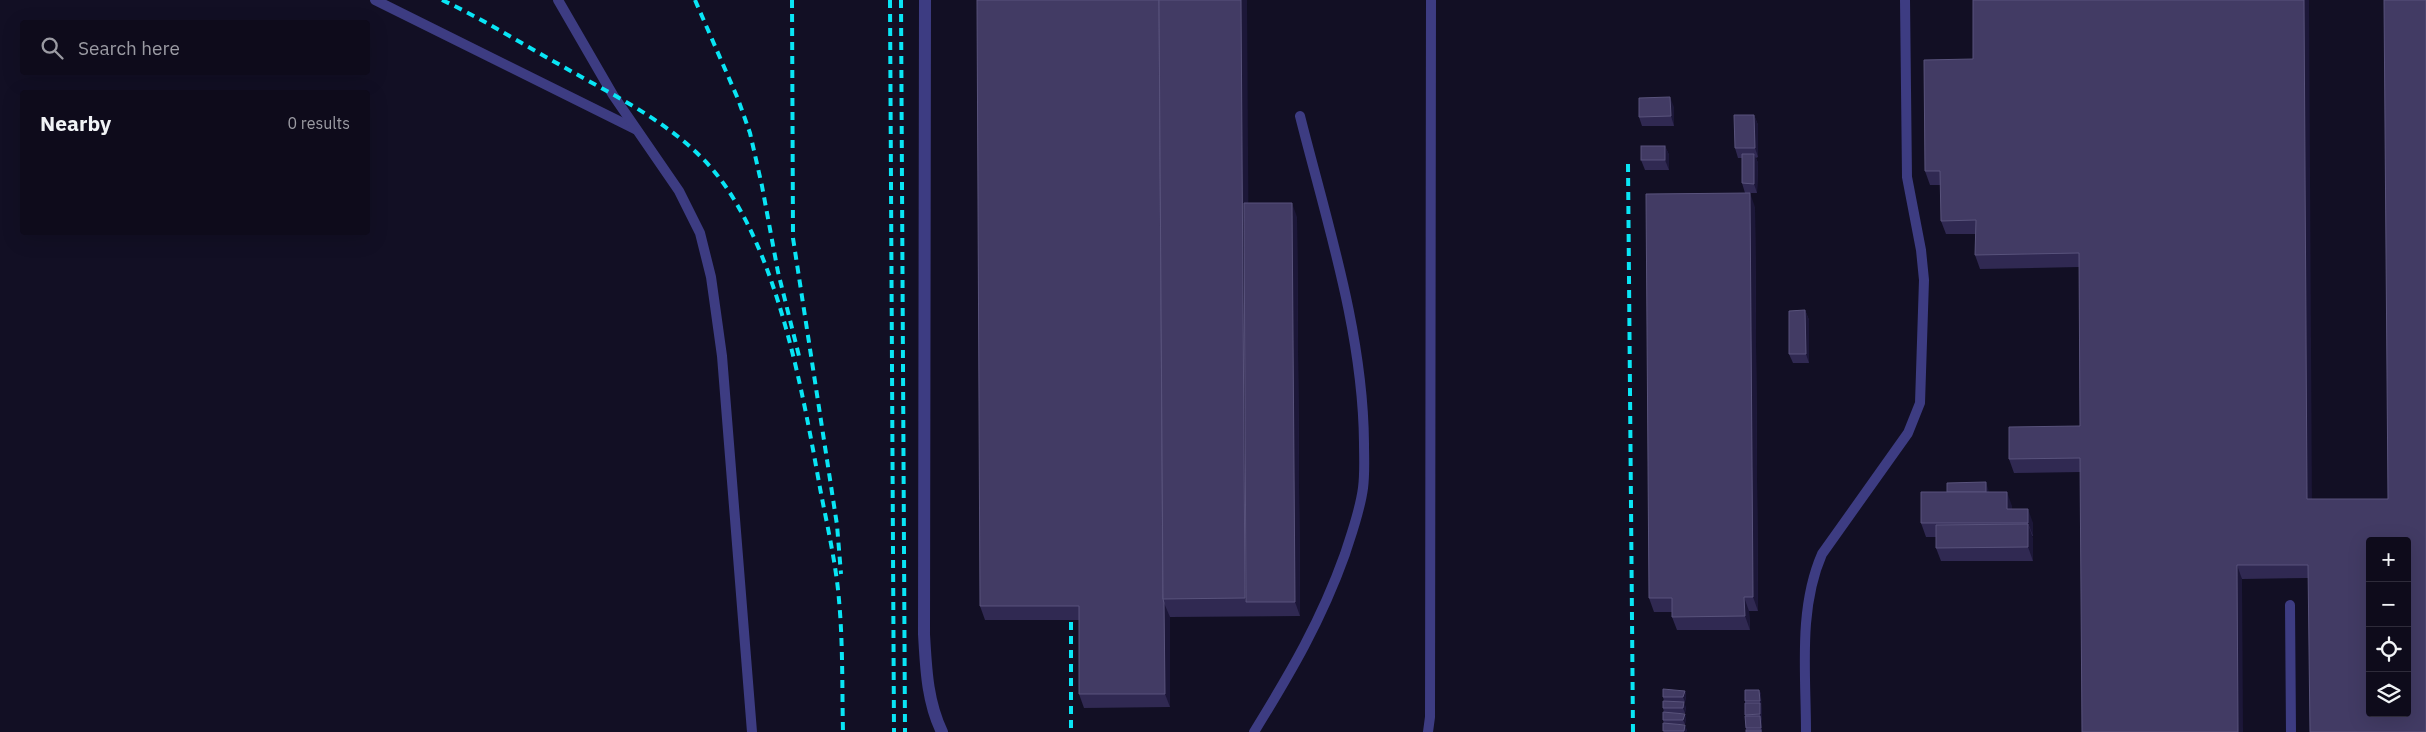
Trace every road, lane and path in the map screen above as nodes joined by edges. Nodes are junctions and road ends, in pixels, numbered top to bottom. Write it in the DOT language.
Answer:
graph roads {
  1 [pos="375,0"];
  2 [pos="558,0"];
  3 [pos="925,0"];
  4 [pos="1431,0"];
  5 [pos="1905,0"];
  6 [pos="1300,116"];
  7 [pos="636,129"];
  8 [pos="2290,605"];
  9 [pos="752,732"];
  10 [pos="942,732"];
  11 [pos="1254,732"];
  12 [pos="1428,732"];
  13 [pos="1806,732"];
  14 [pos="2291,732"];
  1 -- 7 [label="lane"];
  2 -- 7 [label="lane"];
  3 -- 10 [label="street"];
  4 -- 12 [label="lane"];
  5 -- 13 [label="lane"];
  6 -- 11 [label="lane"];
  7 -- 9 [label="lane"];
  8 -- 14 [label="lane"];
}
